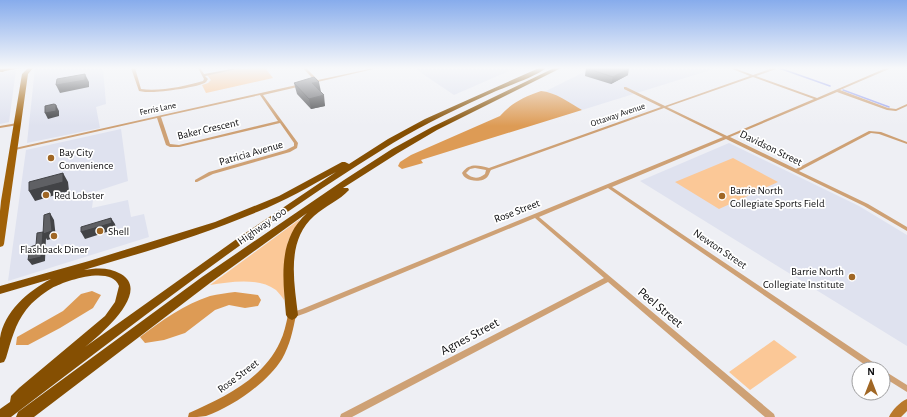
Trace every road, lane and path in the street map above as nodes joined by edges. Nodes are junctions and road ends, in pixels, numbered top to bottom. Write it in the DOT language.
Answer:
graph roads {
  1 [pos="23,87"];
  2 [pos="139,87"];
  3 [pos="175,87"];
  4 [pos="288,87"];
  5 [pos="500,87"];
  6 [pos="518,87"];
  7 [pos="720,87"];
  8 [pos="786,87"];
  9 [pos="842,87"];
  10 [pos="624,88"];
  11 [pos="836,90"];
  12 [pos="261,94"];
  13 [pos="816,98"];
  14 [pos="907,105"];
  15 [pos="665,107"];
  16 [pos="159,117"];
  17 [pos="280,122"];
  18 [pos="17,124"];
  19 [pos="0,127"];
  20 [pos="727,138"];
  21 [pos="391,141"];
  22 [pos="907,143"];
  23 [pos="14,149"];
  24 [pos="395,151"];
  25 [pos="489,169"];
  26 [pos="796,171"];
  27 [pos="197,181"];
  28 [pos="609,187"];
  29 [pos="535,216"];
  30 [pos="907,229"];
  31 [pos="0,244"];
  32 [pos="608,279"];
  33 [pos="0,290"];
  34 [pos="292,315"];
  35 [pos="0,358"];
  36 [pos="865,361"];
  37 [pos="891,378"];
  38 [pos="907,389"];
  39 [pos="907,404"];
  40 [pos="2,416"];
  41 [pos="23,417"];
  42 [pos="193,417"];
  43 [pos="344,417"];
  44 [pos="771,417"];
  45 [pos="894,417"];
  1 -- 18 [label="main road"];
  2 -- 3 [label="street"];
  4 -- 12 [label="street, Ferris Lane"];
  5 -- 21 [label="highway, Highway 400"];
  6 -- 24 [label="highway, Highway 400"];
  7 -- 15 [label="street, Ottaway Avenue"];
  8 -- 13 [label="street"];
  9 -- 11 [label="street, Rose Street"];
  10 -- 15 [label="street, Davidson Street"];
  11 -- 13 [label="street, Rose Street"];
  11 -- 14 [label="street"];
  12 -- 16 [label="street, Ferris Lane"];
  12 -- 17 [label="street, Patricia Avenue"];
  13 -- 20 [label="street, Rose Street"];
  15 -- 20 [label="street, Davidson Street"];
  15 -- 25 [label="street, Ottaway Avenue"];
  16 -- 17 [label="street, Baker Crescent"];
  16 -- 23 [label="street, Ferris Lane"];
  17 -- 27 [label="street, Patricia Avenue"];
  18 -- 19 [label="street"];
  18 -- 23 [label="main road"];
  20 -- 26 [label="street, Davidson Street"];
  20 -- 28 [label="street, Rose Street"];
  21 -- 33 [label="highway"];
  21 -- 40 [label="highway, Highway 400"];
  22 -- 26 [label="street"];
  23 -- 31 [label="main road"];
  24 -- 34 [label="highway"];
  24 -- 41 [label="highway, Highway 400"];
  25 -- 25 [label="street, Ottaway Avenue"];
  26 -- 30 [label="street, Davidson Street"];
  28 -- 29 [label="street, Rose Street"];
  28 -- 36 [label="street, Newton Street"];
  29 -- 32 [label="street, Peel Street"];
  29 -- 34 [label="street, Rose Street"];
  32 -- 43 [label="street, Agnes Street"];
  32 -- 44 [label="street, Peel Street"];
  34 -- 42 [label="street, Rose Street"];
  35 -- 40 [label="highway"];
  37 -- 38 [label="street"];
  39 -- 45 [label="street"];
}
